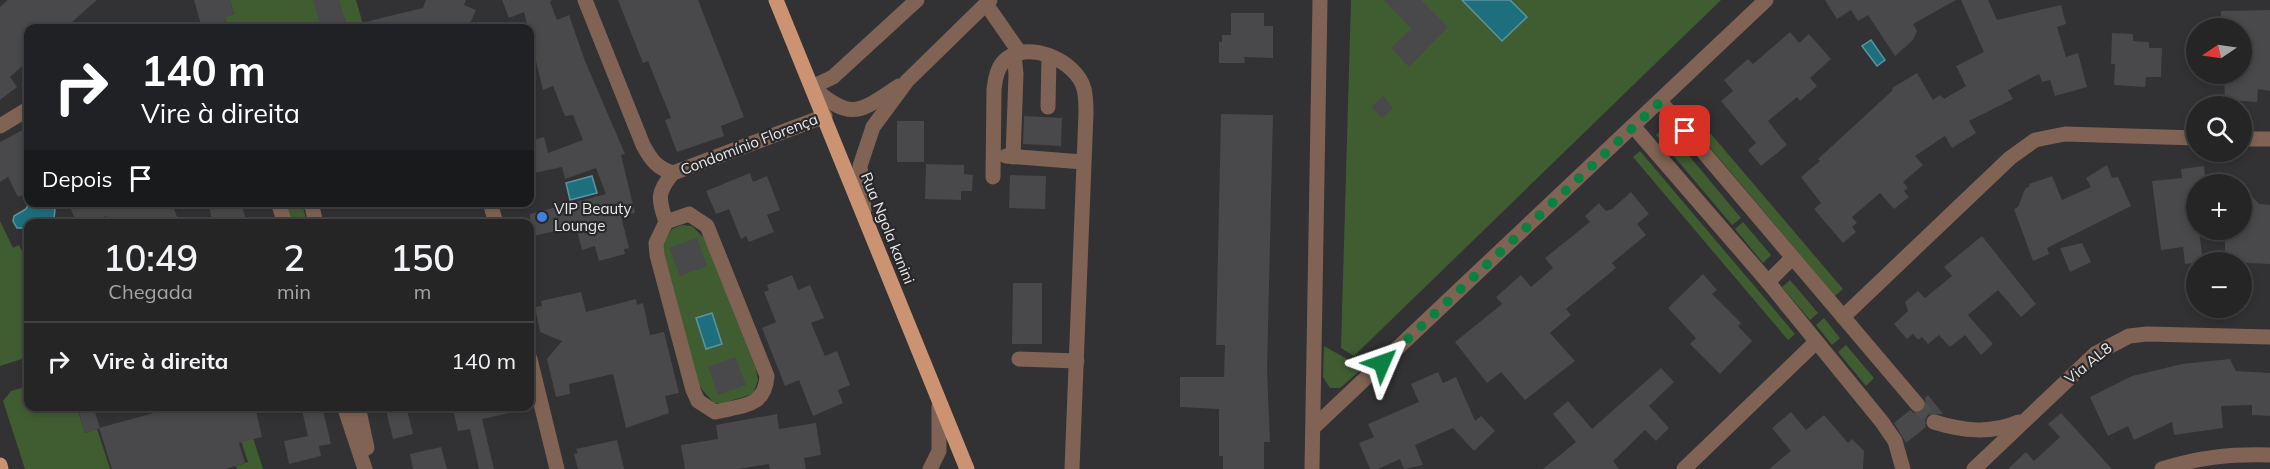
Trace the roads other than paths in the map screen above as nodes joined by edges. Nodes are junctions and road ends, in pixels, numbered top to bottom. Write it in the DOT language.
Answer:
graph roads {
  1 [pos="585,0"];
  2 [pos="776,0"];
  3 [pos="917,0"];
  4 [pos="1320,0"];
  5 [pos="1766,0"];
  6 [pos="988,2"];
  7 [pos="1017,54"];
  8 [pos="1048,56"];
  9 [pos="907,81"];
  10 [pos="813,87"];
  11 [pos="1660,102"];
  12 [pos="1048,106"];
  13 [pos="24,112"];
  14 [pos="825,116"];
  15 [pos="0,126"];
  16 [pos="1633,126"];
  17 [pos="2186,138"];
  18 [pos="2252,139"];
  19 [pos="2270,140"];
  20 [pos="994,156"];
  21 [pos="1013,157"];
  22 [pos="1083,162"];
  23 [pos="673,173"];
  24 [pos="993,177"];
  25 [pos="666,222"];
  26 [pos="867,226"];
  27 [pos="1792,258"];
  28 [pos="1768,282"];
  29 [pos="1843,318"];
  30 [pos="2270,337"];
  31 [pos="1816,342"];
  32 [pos="1019,359"];
  33 [pos="1077,361"];
  34 [pos="534,375"];
  35 [pos="938,396"];
  36 [pos="1917,404"];
  37 [pos="346,411"];
  38 [pos="359,411"];
  39 [pos="2025,419"];
  40 [pos="1934,422"];
  41 [pos="1315,426"];
  42 [pos="2270,455"];
  43 [pos="0,465"];
  44 [pos="2,469"];
  45 [pos="365,469"];
  46 [pos="371,469"];
  47 [pos="557,469"];
  48 [pos="930,469"];
  49 [pos="967,469"];
  50 [pos="1072,469"];
  51 [pos="1312,469"];
  52 [pos="1684,469"];
  53 [pos="1903,469"];
  54 [pos="1974,469"];
  55 [pos="2162,469"];
  1 -- 23 [label="street, Condomínio Florença"];
  2 -- 10 [label="main road, Rua Ngola kanini"];
  3 -- 10 [label="street"];
  4 -- 41 [label="street"];
  5 -- 11 [label="street"];
  6 -- 7 [label="street"];
  6 -- 9 [label="street"];
  7 -- 8 [label="street"];
  7 -- 20 [label="street"];
  7 -- 21 [label="street"];
  8 -- 12 [label="street"];
  8 -- 22 [label="street"];
  9 -- 10 [label="street"];
  9 -- 26 [label="street"];
  10 -- 14 [label="main road, Rua Ngola kanini"];
  11 -- 16 [label="street"];
  11 -- 27 [label="street"];
  13 -- 15 [label="street"];
  14 -- 23 [label="street, Condomínio Florença"];
  14 -- 26 [label="main road, Rua Ngola kanini"];
  16 -- 28 [label="street"];
  16 -- 41 [label="street"];
  17 -- 29 [label="street"];
  18 -- 19 [label="street"];
  20 -- 21 [label="street"];
  20 -- 24 [label="street"];
  21 -- 22 [label="street"];
  22 -- 33 [label="street"];
  23 -- 25 [label="street, Condomínio Florença"];
  25 -- 25 [label="street, Condomínio Florença"];
  26 -- 35 [label="main road, Rua Ngola kanini"];
  27 -- 28 [label="street"];
  27 -- 29 [label="street"];
  28 -- 31 [label="street"];
  29 -- 36 [label="street"];
  30 -- 39 [label="street, Via AL8"];
  31 -- 52 [label="street"];
  31 -- 53 [label="street"];
  32 -- 33 [label="street"];
  33 -- 50 [label="street"];
  34 -- 47 [label="street"];
  35 -- 48 [label="street"];
  35 -- 49 [label="main road, Rua Ngola kanini"];
  37 -- 45 [label="street"];
  38 -- 46 [label="street"];
  39 -- 40 [label="street"];
  39 -- 54 [label="street, Via AL8"];
  41 -- 51 [label="street"];
  42 -- 55 [label="street"];
  43 -- 44 [label="main road"];
}
